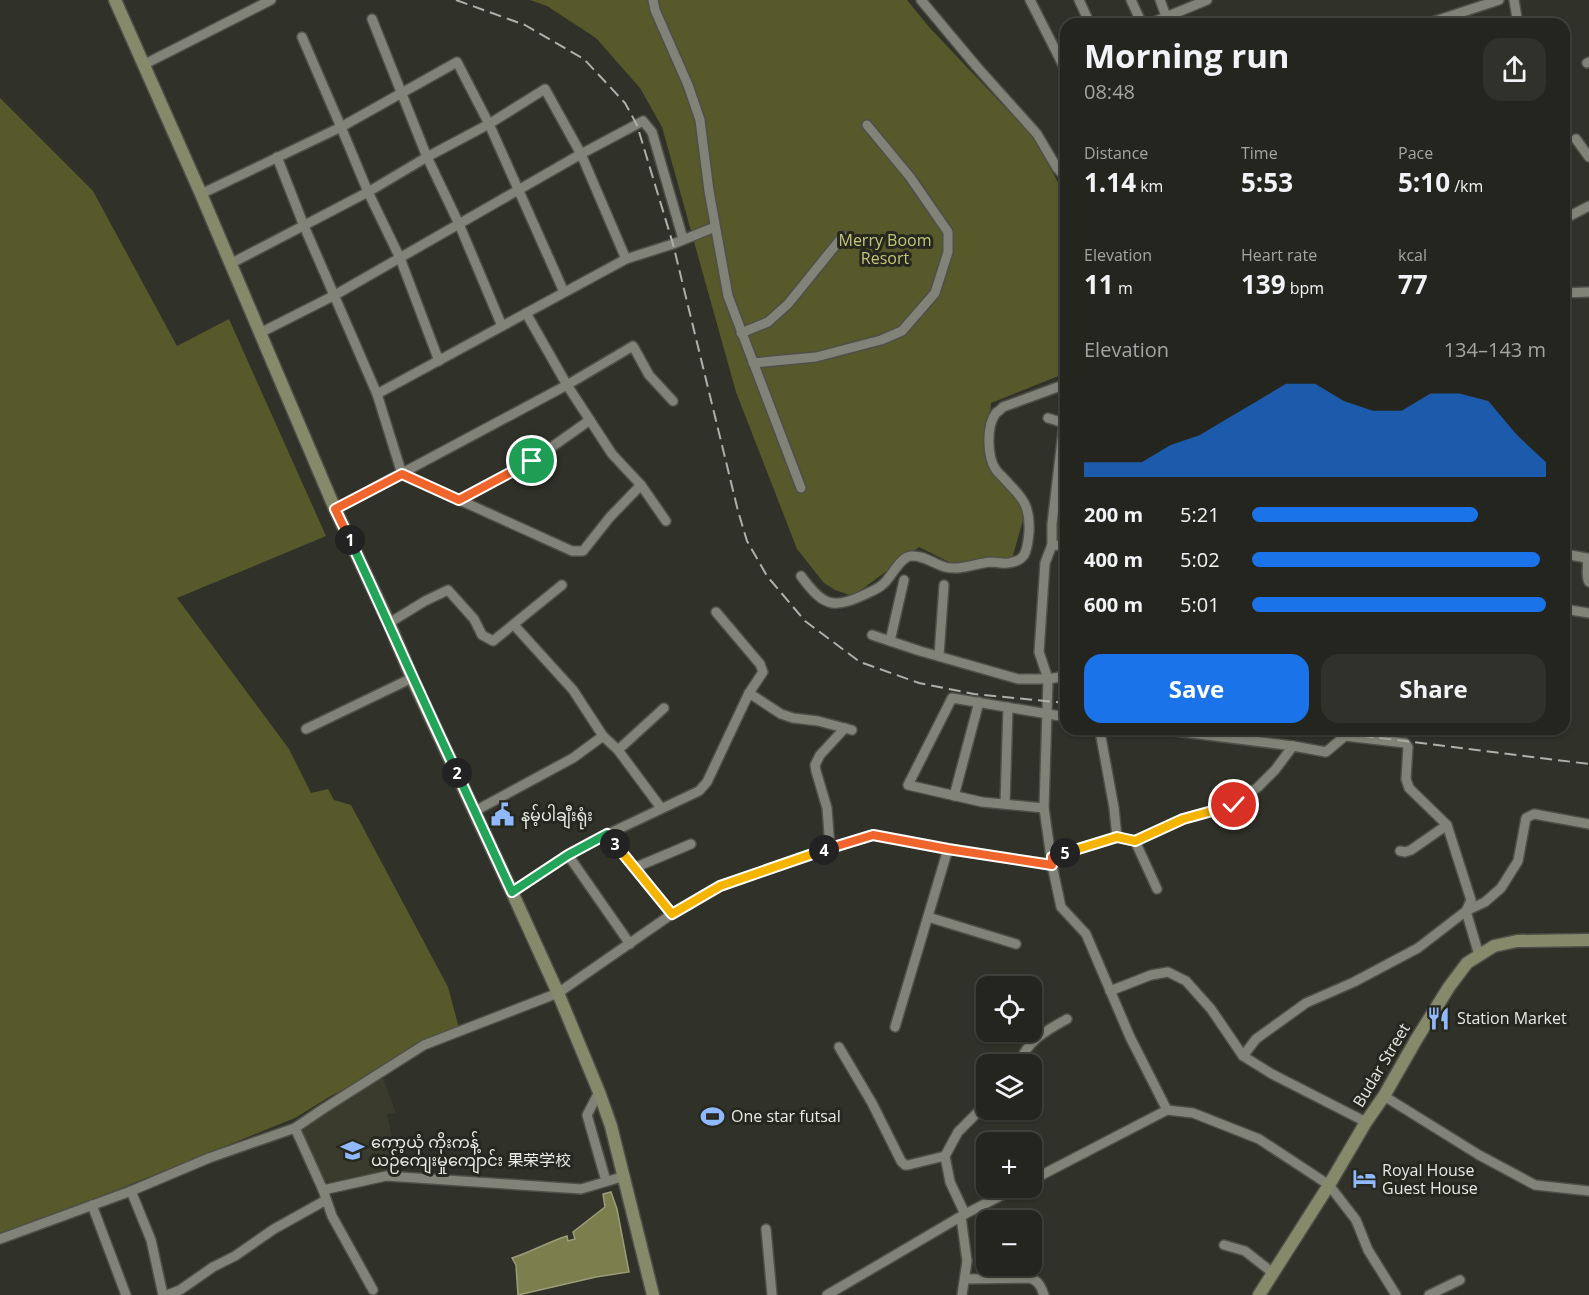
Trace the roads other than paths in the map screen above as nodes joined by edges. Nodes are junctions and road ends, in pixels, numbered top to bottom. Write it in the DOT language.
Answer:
graph roads {
  1 [pos="115,0"];
  2 [pos="271,0"];
  3 [pos="653,0"];
  4 [pos="921,0"];
  5 [pos="1030,0"];
  6 [pos="1079,0"];
  7 [pos="1131,0"];
  8 [pos="1160,0"];
  9 [pos="1207,0"];
  10 [pos="1499,0"];
  11 [pos="1514,0"];
  12 [pos="1166,16"];
  13 [pos="1087,18"];
  14 [pos="1139,18"];
  15 [pos="1163,18"];
  16 [pos="1444,18"];
  17 [pos="1517,18"];
  18 [pos="372,19"];
  19 [pos="302,37"];
  20 [pos="1060,59"];
  21 [pos="144,65"];
  22 [pos="402,92"];
  23 [pos="489,123"];
  24 [pos="867,125"];
  25 [pos="341,127"];
  26 [pos="1576,139"];
  27 [pos="581,154"];
  28 [pos="277,157"];
  29 [pos="427,157"];
  30 [pos="1589,157"];
  31 [pos="1060,171"];
  32 [pos="519,190"];
  33 [pos="368,192"];
  34 [pos="201,194"];
  35 [pos="1589,206"];
  36 [pos="1570,216"];
  37 [pos="459,224"];
  38 [pos="304,226"];
  39 [pos="716,226"];
  40 [pos="843,236"];
  41 [pos="683,239"];
  42 [pos="400,258"];
  43 [pos="626,259"];
  44 [pos="230,264"];
  45 [pos="564,292"];
  46 [pos="1589,292"];
  47 [pos="1570,293"];
  48 [pos="334,295"];
  49 [pos="526,313"];
  50 [pos="502,326"];
  51 [pos="260,333"];
  52 [pos="741,333"];
  53 [pos="439,361"];
  54 [pos="753,363"];
  55 [pos="567,385"];
  56 [pos="1060,386"];
  57 [pos="378,394"];
  58 [pos="673,401"];
  59 [pos="1048,418"];
  60 [pos="590,420"];
  61 [pos="1060,422"];
  62 [pos="1060,462"];
  63 [pos="402,474"];
  64 [pos="641,485"];
  65 [pos="801,488"];
  66 [pos="459,500"];
  67 [pos="335,509"];
  68 [pos="666,521"];
  69 [pos="1052,545"];
  70 [pos="1060,546"];
  71 [pos="1570,555"];
  72 [pos="801,576"];
  73 [pos="904,580"];
  74 [pos="1589,582"];
  75 [pos="562,585"];
  76 [pos="944,585"];
  77 [pos="1570,610"];
  78 [pos="716,612"];
  79 [pos="1589,613"];
  80 [pos="389,623"];
  81 [pos="514,625"];
  82 [pos="872,635"];
  83 [pos="890,641"];
  84 [pos="939,655"];
  85 [pos="1060,677"];
  86 [pos="412,678"];
  87 [pos="1048,679"];
  88 [pos="749,693"];
  89 [pos="979,702"];
  90 [pos="1008,707"];
  91 [pos="664,708"];
  92 [pos="1046,714"];
  93 [pos="1060,716"];
  94 [pos="306,729"];
  95 [pos="1102,735"];
  96 [pos="1204,735"];
  97 [pos="1343,735"];
  98 [pos="1360,735"];
  99 [pos="1382,735"];
  100 [pos="603,736"];
  101 [pos="1382,740"];
  102 [pos="1293,747"];
  103 [pos="618,750"];
  104 [pos="954,796"];
  105 [pos="1005,804"];
  106 [pos="661,808"];
  107 [pos="1044,808"];
  108 [pos="475,811"];
  109 [pos="1589,824"];
  110 [pos="1447,825"];
  111 [pos="607,834"];
  112 [pos="1117,837"];
  113 [pos="1135,841"];
  114 [pos="691,844"];
  115 [pos="830,848"];
  116 [pos="948,849"];
  117 [pos="1401,851"];
  118 [pos="568,855"];
  119 [pos="1052,861"];
  120 [pos="634,868"];
  121 [pos="1156,889"];
  122 [pos="512,892"];
  123 [pos="1466,911"];
  124 [pos="672,914"];
  125 [pos="928,917"];
  126 [pos="1589,940"];
  127 [pos="630,944"];
  128 [pos="1016,944"];
  129 [pos="1479,955"];
  130 [pos="1110,991"];
  131 [pos="558,993"];
  132 [pos="1067,1019"];
  133 [pos="895,1027"];
  134 [pos="839,1047"];
  135 [pos="1023,1054"];
  136 [pos="1243,1056"];
  137 [pos="599,1092"];
  138 [pos="1384,1096"];
  139 [pos="1167,1110"];
  140 [pos="976,1115"];
  141 [pos="1366,1122"];
  142 [pos="295,1128"];
  143 [pos="945,1155"];
  144 [pos="1042,1175"];
  145 [pos="625,1176"];
  146 [pos="606,1181"];
  147 [pos="1329,1185"];
  148 [pos="323,1190"];
  149 [pos="131,1191"];
  150 [pos="1589,1191"];
  151 [pos="997,1198"];
  152 [pos="326,1200"];
  153 [pos="92,1205"];
  154 [pos="963,1216"];
  155 [pos="766,1229"];
  156 [pos="0,1239"];
  157 [pos="1224,1245"];
  158 [pos="1273,1273"];
  159 [pos="965,1279"];
  160 [pos="1460,1280"];
  161 [pos="373,1290"];
  162 [pos="126,1295"];
  163 [pos="165,1295"];
  164 [pos="653,1295"];
  165 [pos="772,1295"];
  166 [pos="826,1295"];
  167 [pos="962,1295"];
  168 [pos="1044,1295"];
  169 [pos="1259,1295"];
  170 [pos="1396,1295"];
  171 [pos="1429,1295"];
  1 -- 21 [label="main road"];
  2 -- 21 [label="street"];
  3 -- 39 [label="street"];
  4 -- 31 [label="street"];
  5 -- 20 [label="street"];
  6 -- 13 [label="street"];
  7 -- 14 [label="street"];
  8 -- 12 [label="street"];
  9 -- 12 [label="street"];
  10 -- 16 [label="street"];
  11 -- 17 [label="street"];
  12 -- 15 [label="street"];
  18 -- 22 [label="street"];
  19 -- 25 [label="street"];
  21 -- 34 [label="main road"];
  22 -- 23 [label="street"];
  22 -- 25 [label="street"];
  22 -- 29 [label="street"];
  23 -- 27 [label="street"];
  23 -- 29 [label="street"];
  23 -- 32 [label="street"];
  24 -- 54 [label="street"];
  25 -- 28 [label="street"];
  25 -- 33 [label="street"];
  26 -- 30 [label="street"];
  27 -- 32 [label="street"];
  27 -- 41 [label="street"];
  27 -- 43 [label="street"];
  28 -- 34 [label="street"];
  28 -- 38 [label="street"];
  29 -- 33 [label="street"];
  29 -- 37 [label="street"];
  32 -- 37 [label="street"];
  32 -- 45 [label="street"];
  33 -- 38 [label="street"];
  33 -- 42 [label="street"];
  34 -- 44 [label="main road"];
  35 -- 36 [label="street"];
  37 -- 42 [label="street"];
  37 -- 50 [label="street"];
  38 -- 44 [label="street"];
  38 -- 48 [label="street"];
  39 -- 41 [label="street"];
  39 -- 52 [label="street"];
  40 -- 52 [label="street"];
  41 -- 43 [label="street"];
  42 -- 48 [label="street"];
  42 -- 53 [label="street"];
  43 -- 45 [label="street"];
  44 -- 51 [label="main road"];
  45 -- 49 [label="street"];
  46 -- 47 [label="street"];
  48 -- 51 [label="street"];
  48 -- 57 [label="street"];
  49 -- 50 [label="street"];
  49 -- 55 [label="street"];
  50 -- 53 [label="street"];
  51 -- 67 [label="main road"];
  52 -- 54 [label="street"];
  53 -- 57 [label="street"];
  54 -- 65 [label="street"];
  55 -- 58 [label="street"];
  55 -- 60 [label="street"];
  55 -- 63 [label="street"];
  56 -- 72 [label="street"];
  57 -- 63 [label="street"];
  59 -- 61 [label="street"];
  60 -- 64 [label="street"];
  60 -- 66 [label="street"];
  62 -- 69 [label="street"];
  63 -- 66 [label="street"];
  63 -- 67 [label="street"];
  64 -- 66 [label="street"];
  64 -- 68 [label="street"];
  67 -- 80 [label="main road"];
  69 -- 70 [label="street"];
  69 -- 87 [label="street"];
  71 -- 74 [label="street"];
  73 -- 83 [label="street"];
  75 -- 81 [label="street"];
  76 -- 84 [label="street"];
  77 -- 79 [label="street"];
  78 -- 88 [label="street"];
  80 -- 81 [label="street"];
  80 -- 86 [label="main road"];
  81 -- 100 [label="street"];
  82 -- 83 [label="street"];
  83 -- 84 [label="street"];
  84 -- 87 [label="street"];
  85 -- 87 [label="street"];
  86 -- 94 [label="street"];
  86 -- 108 [label="main road"];
  87 -- 92 [label="street"];
  88 -- 106 [label="street"];
  88 -- 115 [label="street"];
  89 -- 90 [label="street"];
  89 -- 104 [label="street"];
  89 -- 104 [label="street"];
  90 -- 92 [label="street"];
  90 -- 105 [label="street"];
  91 -- 103 [label="street"];
  92 -- 93 [label="street"];
  92 -- 107 [label="street"];
  95 -- 112 [label="street"];
  96 -- 102 [label="street"];
  97 -- 102 [label="street"];
  98 -- 101 [label="street"];
  99 -- 101 [label="street"];
  100 -- 103 [label="street"];
  100 -- 108 [label="street"];
  101 -- 110 [label="street"];
  102 -- 113 [label="street"];
  103 -- 106 [label="street"];
  104 -- 105 [label="street"];
  105 -- 107 [label="street"];
  106 -- 111 [label="street"];
  107 -- 119 [label="street"];
  108 -- 122 [label="main road"];
  109 -- 123 [label="street"];
  110 -- 117 [label="street"];
  110 -- 123 [label="street"];
  111 -- 118 [label="street"];
  111 -- 120 [label="street"];
  112 -- 113 [label="street"];
  112 -- 119 [label="street"];
  113 -- 121 [label="street"];
  114 -- 120 [label="street"];
  115 -- 116 [label="street"];
  115 -- 124 [label="street"];
  116 -- 119 [label="street"];
  116 -- 125 [label="street"];
  118 -- 122 [label="street"];
  118 -- 127 [label="street"];
  119 -- 130 [label="street"];
  120 -- 124 [label="street"];
  122 -- 131 [label="main road"];
  123 -- 129 [label="street"];
  123 -- 136 [label="street"];
  124 -- 127 [label="street"];
  125 -- 128 [label="street"];
  125 -- 133 [label="street"];
  126 -- 129 [label="main road, Budar Street"];
  127 -- 131 [label="street"];
  129 -- 138 [label="main road, Budar Street"];
  130 -- 136 [label="street"];
  130 -- 139 [label="street"];
  131 -- 137 [label="main road"];
  131 -- 142 [label="street"];
  132 -- 135 [label="street"];
  134 -- 143 [label="street"];
  136 -- 141 [label="street"];
  137 -- 145 [label="main road"];
  137 -- 146 [label="street"];
  138 -- 141 [label="main road, Budar Street"];
  138 -- 150 [label="street"];
  139 -- 144 [label="street"];
  139 -- 147 [label="street"];
  140 -- 143 [label="street"];
  141 -- 147 [label="main road, Budar Street"];
  142 -- 148 [label="street"];
  142 -- 149 [label="street"];
  143 -- 154 [label="street"];
  145 -- 146 [label="street"];
  145 -- 164 [label="main road"];
  146 -- 148 [label="street"];
  147 -- 158 [label="main road, Budar Street"];
  147 -- 170 [label="street"];
  148 -- 152 [label="street"];
  149 -- 153 [label="street"];
  149 -- 163 [label="street"];
  151 -- 154 [label="street"];
  152 -- 161 [label="street"];
  152 -- 163 [label="street"];
  153 -- 156 [label="street"];
  153 -- 162 [label="street"];
  154 -- 159 [label="street"];
  154 -- 166 [label="street"];
  155 -- 165 [label="street"];
  157 -- 158 [label="street"];
  158 -- 169 [label="main road, Budar Street"];
  159 -- 167 [label="street"];
  159 -- 168 [label="street"];
  160 -- 171 [label="street"];
}
